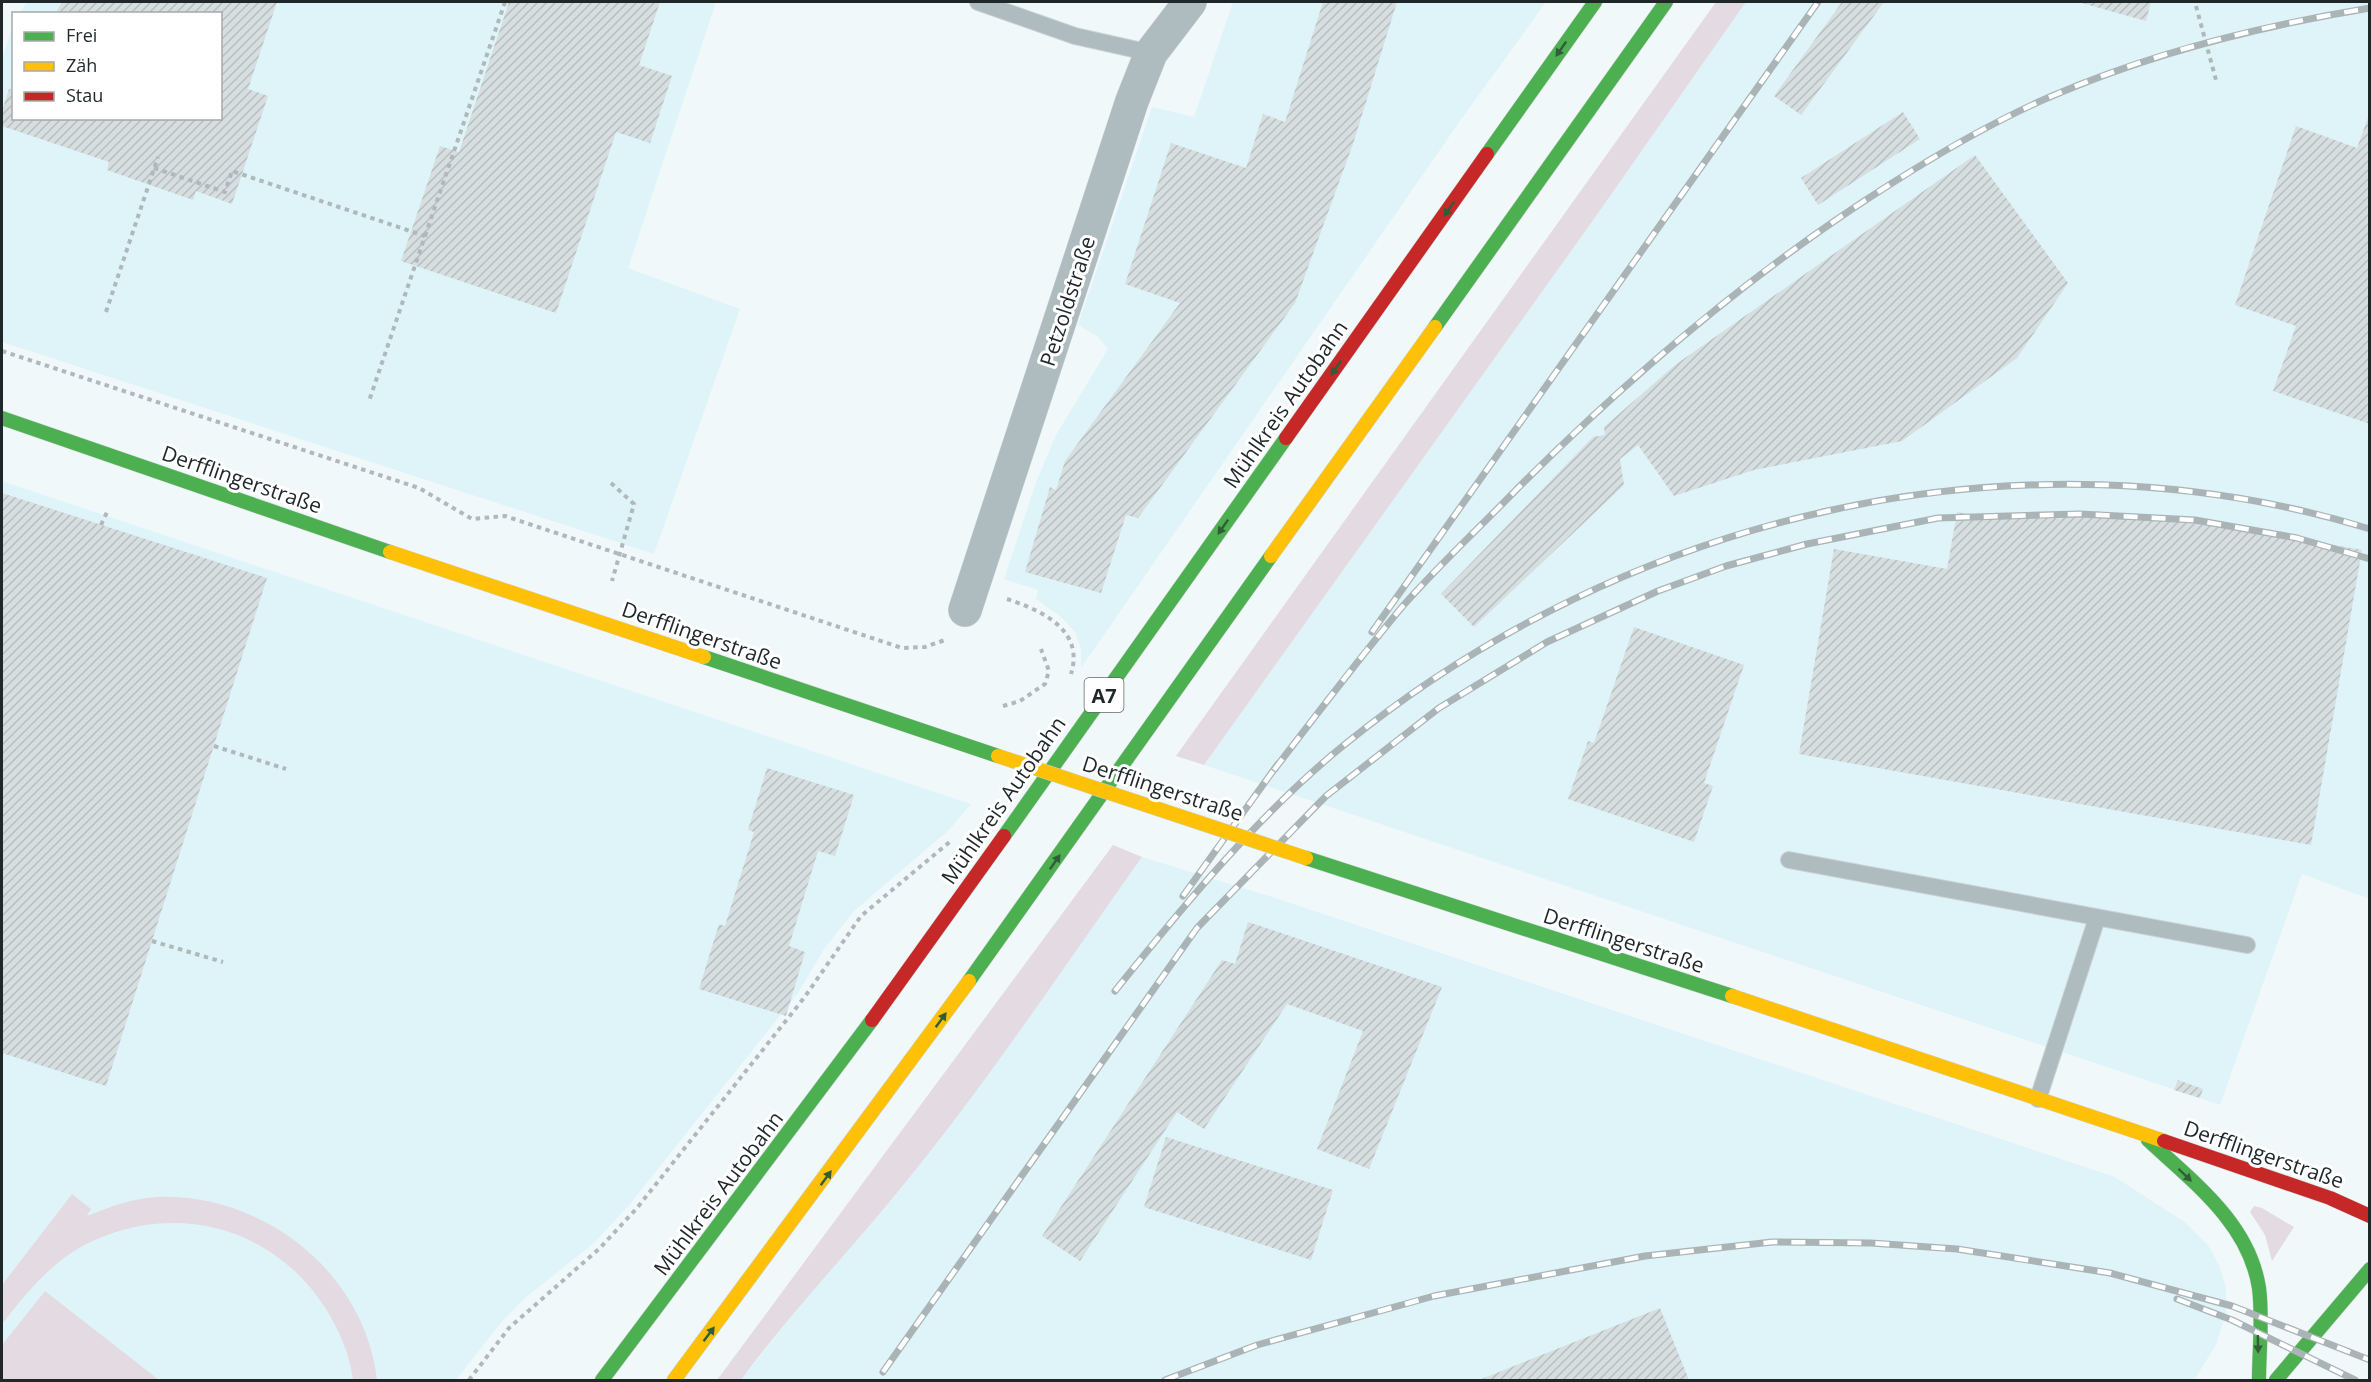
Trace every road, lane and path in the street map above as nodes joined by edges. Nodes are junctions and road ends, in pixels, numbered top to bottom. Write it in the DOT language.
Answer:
graph roads {
  1 [pos="505,2"];
  2 [pos="978,2"];
  3 [pos="1190,2"];
  4 [pos="1595,2"];
  5 [pos="1666,2"];
  6 [pos="2196,6"];
  7 [pos="1151,53"];
  8 [pos="2216,80"];
  9 [pos="158,157"];
  10 [pos="154,168"];
  11 [pos="425,236"];
  12 [pos="106,312"];
  13 [pos="2,351"];
  14 [pos="369,401"];
  15 [pos="2,418"];
  16 [pos="610,483"];
  17 [pos="108,510"];
  18 [pos="101,525"];
  19 [pos="621,554"];
  20 [pos="612,581"];
  21 [pos="969,599"];
  22 [pos="1041,649"];
  23 [pos="1068,682"];
  24 [pos="1003,706"];
  25 [pos="214,746"];
  26 [pos="286,770"];
  27 [pos="954,838"];
  28 [pos="1789,860"];
  29 [pos="2097,918"];
  30 [pos="152,941"];
  31 [pos="2247,945"];
  32 [pos="223,962"];
  33 [pos="2038,1099"];
  34 [pos="2143,1134"];
  35 [pos="2370,1216"];
  36 [pos="2370,1269"];
  37 [pos="469,1380"];
  38 [pos="602,1380"];
  39 [pos="674,1380"];
  40 [pos="2259,1380"];
  41 [pos="2276,1380"];
  1 -- 11 [label="path"];
  2 -- 7 [label="lane"];
  3 -- 7 [label="street, Petzoldstraße"];
  4 -- 38 [label="main road, Mühlkreis Autobahn / A7, one-way"];
  39 -- 5 [label="main road, A7, one-way"];
  6 -- 8 [label="path"];
  7 -- 21 [label="street, Petzoldstraße"];
  9 -- 10 [label="path"];
  10 -- 11 [label="path"];
  10 -- 12 [label="path"];
  11 -- 14 [label="path"];
  13 -- 19 [label="path"];
  15 -- 33 [label="main road, Derfflingerstraße, bridge"];
  16 -- 19 [label="path"];
  17 -- 18 [label="path"];
  19 -- 20 [label="path"];
  19 -- 21 [label="path"];
  21 -- 23 [label="path"];
  22 -- 24 [label="path"];
  25 -- 26 [label="path"];
  27 -- 37 [label="path"];
  28 -- 29 [label="lane"];
  29 -- 31 [label="lane"];
  29 -- 33 [label="lane"];
  30 -- 32 [label="path"];
  33 -- 34 [label="main road, Derfflingerstraße"];
  34 -- 35 [label="main road, Derfflingerstraße"];
  34 -- 40 [label="main road, Derfflingerstraße, one-way"];
  36 -- 41 [label="main road"];
}
